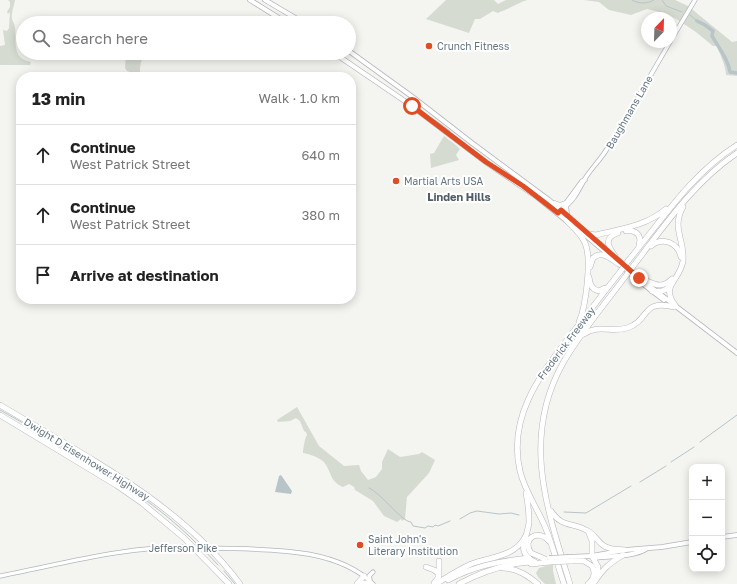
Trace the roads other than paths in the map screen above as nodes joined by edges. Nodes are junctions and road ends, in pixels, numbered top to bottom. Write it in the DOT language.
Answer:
graph roads {
  1 [pos="250,0"];
  2 [pos="265,0"];
  3 [pos="695,0"];
  4 [pos="276,16"];
  5 [pos="292,16"];
  6 [pos="677,30"];
  7 [pos="666,48"];
  8 [pos="356,56"];
  9 [pos="344,60"];
  10 [pos="737,145"];
  11 [pos="737,153"];
  12 [pos="686,188"];
  13 [pos="696,188"];
  14 [pos="553,203"];
  15 [pos="563,208"];
  16 [pos="568,218"];
  17 [pos="589,234"];
  18 [pos="636,252"];
  19 [pos="642,255"];
  20 [pos="615,256"];
  21 [pos="619,264"];
  22 [pos="639,278"];
  23 [pos="610,284"];
  24 [pos="670,285"];
  25 [pos="652,291"];
  26 [pos="658,292"];
  27 [pos="676,307"];
  28 [pos="580,337"];
  29 [pos="565,343"];
  30 [pos="737,353"];
  31 [pos="0,405"];
  32 [pos="0,415"];
  33 [pos="522,481"];
  34 [pos="548,507"];
  35 [pos="587,531"];
  36 [pos="737,535"];
  37 [pos="525,537"];
  38 [pos="725,537"];
  39 [pos="689,542"];
  40 [pos="554,549"];
  41 [pos="624,553"];
  42 [pos="592,556"];
  43 [pos="529,558"];
  44 [pos="569,559"];
  45 [pos="515,560"];
  46 [pos="548,560"];
  47 [pos="439,561"];
  48 [pos="477,562"];
  49 [pos="535,562"];
  50 [pos="213,567"];
  51 [pos="426,567"];
  52 [pos="503,568"];
  53 [pos="566,569"];
  54 [pos="486,571"];
  55 [pos="373,572"];
  56 [pos="232,573"];
  57 [pos="0,576"];
  58 [pos="364,576"];
  59 [pos="439,576"];
  60 [pos="597,578"];
  61 [pos="226,584"];
  62 [pos="229,584"];
  63 [pos="240,584"];
  64 [pos="243,584"];
  65 [pos="358,584"];
  66 [pos="369,584"];
  67 [pos="374,584"];
  68 [pos="432,584"];
  69 [pos="436,584"];
  70 [pos="441,584"];
  71 [pos="459,584"];
  72 [pos="538,584"];
  73 [pos="564,584"];
  74 [pos="570,584"];
  75 [pos="576,584"];
  76 [pos="588,584"];
  77 [pos="594,584"];
  1 -- 4 [label="main road"];
  2 -- 5 [label="main road"];
  3 -- 6 [label="main road, Baughmans Lane"];
  7 -- 15 [label="main road, Baughmans Lane"];
  8 -- 14 [label="main road"];
  9 -- 15 [label="main road"];
  10 -- 12 [label="highway, Frederick Freeway"];
  11 -- 13 [label="highway, Frederick Freeway"];
  12 -- 17 [label="highway"];
  12 -- 18 [label="highway, Frederick Freeway"];
  13 -- 19 [label="highway, Frederick Freeway"];
  13 -- 24 [label="highway"];
  14 -- 15 [label="main road"];
  14 -- 15 [label="main road"];
  15 -- 16 [label="main road"];
  15 -- 16 [label="main road"];
  16 -- 17 [label="main road"];
  16 -- 21 [label="main road"];
  16 -- 29 [label="highway"];
  17 -- 20 [label="main road"];
  18 -- 20 [label="highway"];
  18 -- 23 [label="highway, Frederick Freeway, bridge"];
  19 -- 22 [label="highway"];
  19 -- 28 [label="highway, Frederick Freeway, bridge"];
  20 -- 22 [label="main road"];
  21 -- 23 [label="highway"];
  21 -- 25 [label="main road"];
  22 -- 26 [label="main road"];
  23 -- 29 [label="highway, Frederick Freeway"];
  24 -- 26 [label="highway"];
  24 -- 27 [label="highway"];
  25 -- 26 [label="highway"];
  25 -- 27 [label="main road"];
  26 -- 27 [label="main road"];
  27 -- 28 [label="highway"];
  27 -- 30 [label="main road"];
  28 -- 34 [label="highway, Frederick Freeway"];
  29 -- 33 [label="highway, Frederick Freeway"];
  31 -- 56 [label="highway, Dwight D Eisenhower Highway"];
  32 -- 50 [label="highway, Dwight D Eisenhower Highway"];
  33 -- 37 [label="highway"];
  33 -- 40 [label="highway, Frederick Freeway"];
  34 -- 35 [label="highway"];
  34 -- 53 [label="highway, Frederick Freeway"];
  35 -- 41 [label="highway"];
  35 -- 42 [label="highway"];
  36 -- 38 [label="main road"];
  37 -- 43 [label="highway"];
  37 -- 48 [label="highway"];
  39 -- 41 [label="main road"];
  40 -- 46 [label="highway"];
  40 -- 73 [label="highway, Frederick Freeway"];
  41 -- 42 [label="main road"];
  41 -- 60 [label="highway"];
  42 -- 44 [label="main road"];
  42 -- 60 [label="highway"];
  43 -- 45 [label="highway"];
  43 -- 46 [label="main road"];
  43 -- 49 [label="highway"];
  44 -- 46 [label="highway, bridge"];
  44 -- 76 [label="highway"];
  45 -- 48 [label="highway"];
  45 -- 70 [label="highway"];
  46 -- 49 [label="main road"];
  46 -- 52 [label="highway"];
  47 -- 59 [label="highway"];
  48 -- 69 [label="highway"];
  49 -- 54 [label="highway"];
  50 -- 61 [label="highway"];
  50 -- 62 [label="highway, Dwight D Eisenhower Highway"];
  51 -- 59 [label="highway"];
  52 -- 54 [label="highway"];
  52 -- 72 [label="highway"];
  53 -- 74 [label="highway, Frederick Freeway"];
  53 -- 75 [label="highway"];
  54 -- 71 [label="highway"];
  55 -- 67 [label="main road"];
  56 -- 63 [label="highway, Dwight D Eisenhower Highway"];
  56 -- 64 [label="highway"];
  57 -- 58 [label="main road, Jefferson Pike, bridge"];
  58 -- 65 [label="highway"];
  58 -- 66 [label="main road, Jefferson Pike"];
  58 -- 67 [label="main road, Jefferson Pike"];
  59 -- 68 [label="highway"];
  60 -- 77 [label="highway"];
  65 -- 66 [label="highway"];
}
